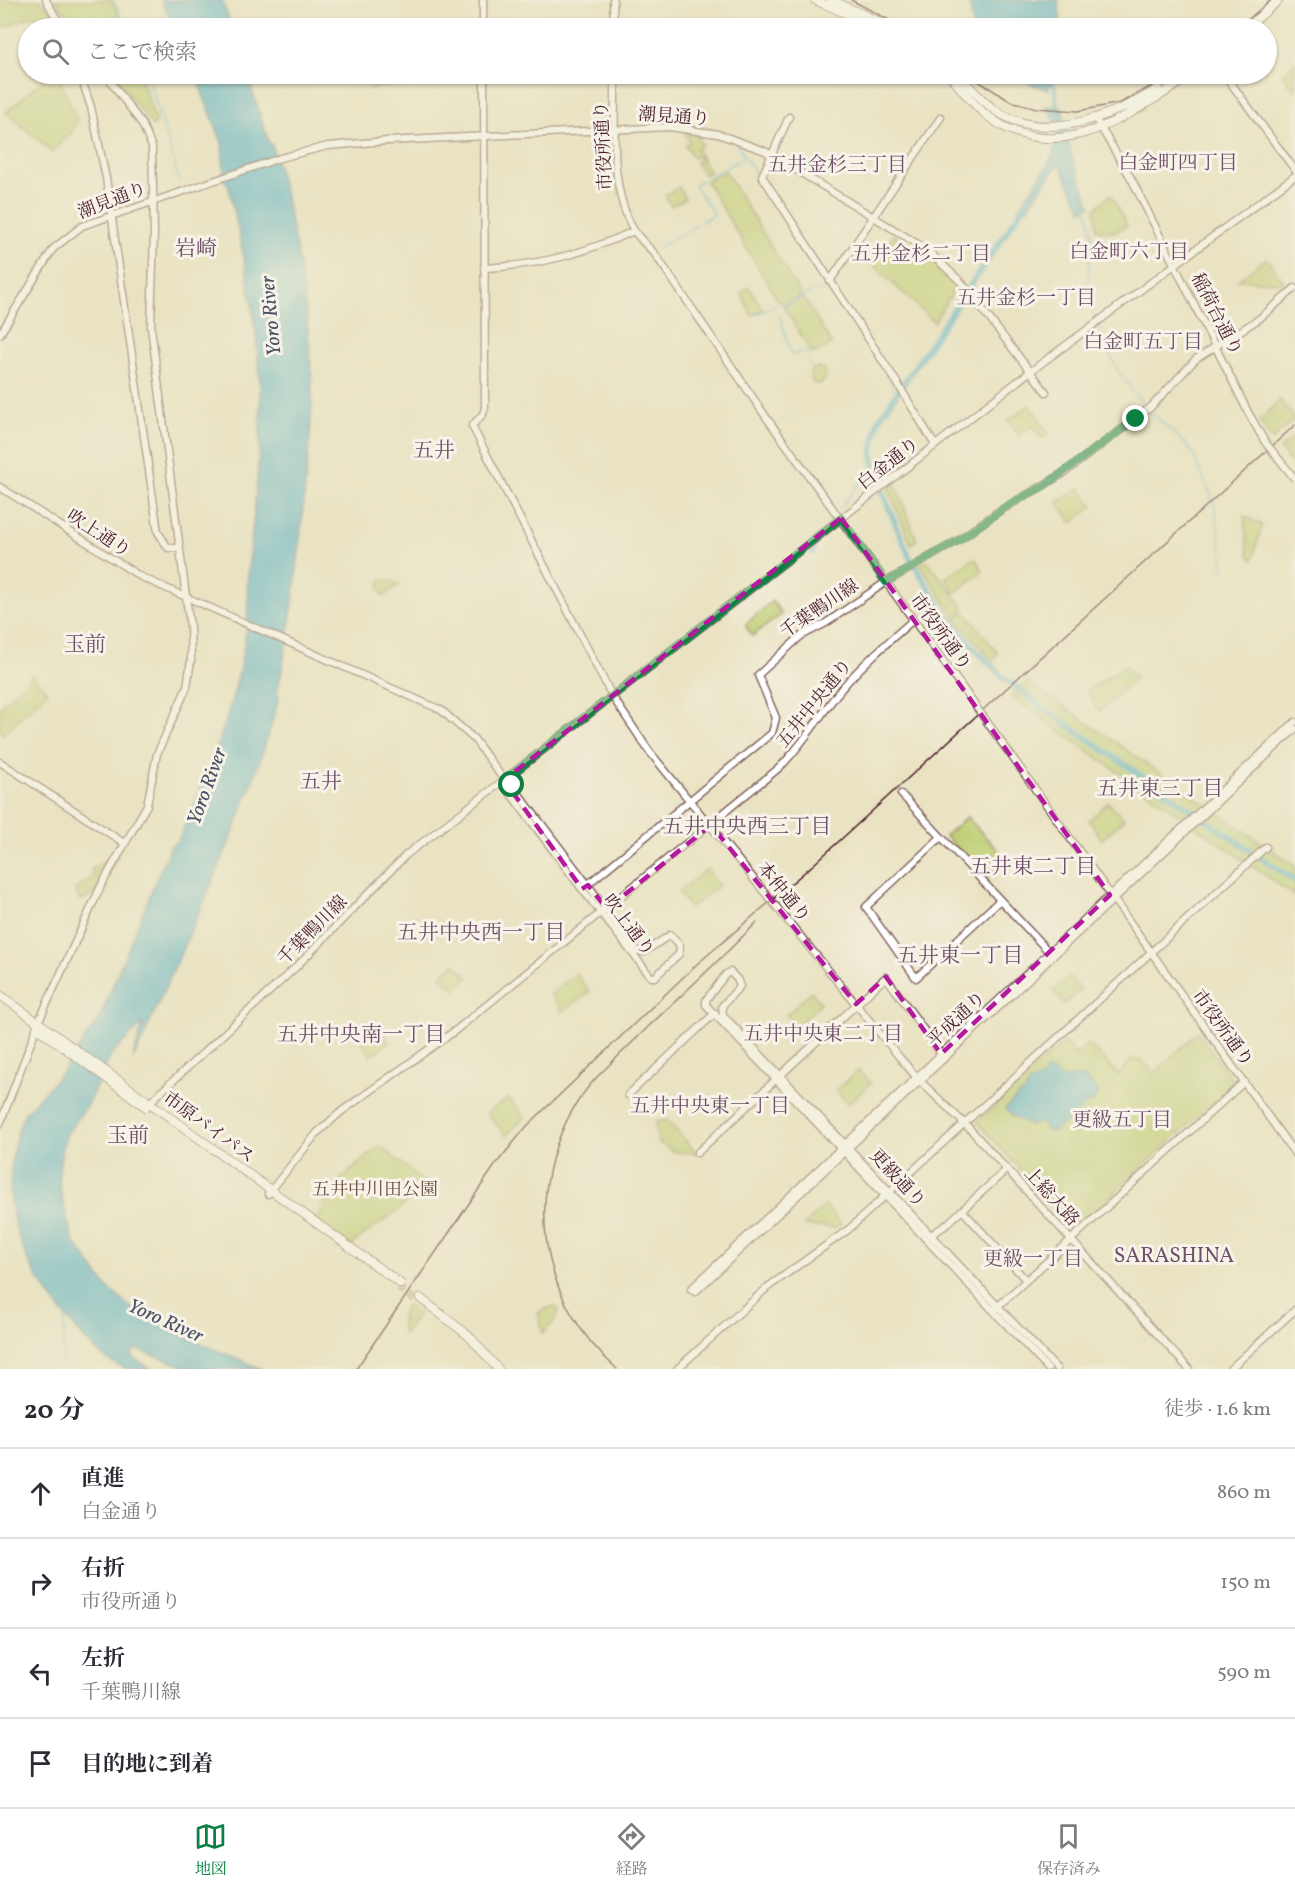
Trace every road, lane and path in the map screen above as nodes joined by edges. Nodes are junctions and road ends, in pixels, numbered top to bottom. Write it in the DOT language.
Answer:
graph roads {
  1 [pos="46,0"];
  2 [pos="483,0"];
  3 [pos="613,0"];
  4 [pos="815,0"];
  5 [pos="831,0"];
  6 [pos="1279,0"];
  7 [pos="1284,0"];
  8 [pos="56,18"];
  9 [pos="483,18"];
  10 [pos="614,18"];
  11 [pos="857,18"];
  12 [pos="871,18"];
  13 [pos="1258,18"];
  14 [pos="1264,18"];
  15 [pos="83,84"];
  16 [pos="112,84"];
  17 [pos="484,84"];
  18 [pos="615,84"];
  19 [pos="957,84"];
  20 [pos="967,84"];
  21 [pos="1167,84"];
  22 [pos="1176,84"];
  23 [pos="1231,84"];
  24 [pos="789,117"];
  25 [pos="941,117"];
  26 [pos="1095,118"];
  27 [pos="1100,127"];
  28 [pos="616,128"];
  29 [pos="484,136"];
  30 [pos="771,154"];
  31 [pos="1295,170"];
  32 [pos="1295,176"];
  33 [pos="154,200"];
  34 [pos="112,214"];
  35 [pos="875,216"];
  36 [pos="634,231"];
  37 [pos="1176,266"];
  38 [pos="484,268"];
  39 [pos="830,281"];
  40 [pos="1295,288"];
  41 [pos="0,334"];
  42 [pos="1215,346"];
  43 [pos="1031,371"];
  44 [pos="1047,392"];
  45 [pos="935,445"];
  46 [pos="1295,480"];
  47 [pos="0,487"];
  48 [pos="841,518"];
  49 [pos="179,548"];
  50 [pos="886,582"];
  51 [pos="185,597"];
  52 [pos="913,620"];
  53 [pos="613,697"];
  54 [pos="1295,722"];
  55 [pos="1295,729"];
  56 [pos="0,762"];
  57 [pos="504,780"];
  58 [pos="901,794"];
  59 [pos="690,801"];
  60 [pos="1206,808"];
  61 [pos="711,825"];
  62 [pos="941,837"];
  63 [pos="124,843"];
  64 [pos="1266,847"];
  65 [pos="585,887"];
  66 [pos="1112,897"];
  67 [pos="1000,900"];
  68 [pos="605,910"];
  69 [pos="1049,952"];
  70 [pos="1151,952"];
  71 [pos="0,995"];
  72 [pos="0,999"];
  73 [pos="856,1004"];
  74 [pos="715,1013"];
  75 [pos="37,1025"];
  76 [pos="941,1054"];
  77 [pos="779,1077"];
  78 [pos="916,1077"];
  79 [pos="1244,1082"];
  80 [pos="628,1095"];
  81 [pos="148,1105"];
  82 [pos="0,1124"];
  83 [pos="965,1124"];
  84 [pos="845,1148"];
  85 [pos="697,1153"];
  86 [pos="1295,1154"];
  87 [pos="1007,1169"];
  88 [pos="270,1192"];
  89 [pos="888,1193"];
  90 [pos="962,1210"];
  91 [pos="931,1235"];
  92 [pos="1071,1239"];
  93 [pos="1026,1280"];
  94 [pos="399,1286"];
  95 [pos="693,1290"];
  96 [pos="995,1308"];
  97 [pos="1295,1310"];
  98 [pos="492,1369"];
  99 [pos="498,1369"];
  100 [pos="677,1369"];
  101 [pos="1048,1369"];
  102 [pos="1057,1369"];
  103 [pos="1189,1369"];
  104 [pos="1230,1369"];
  1 -- 8 [label="street"];
  2 -- 9 [label="street"];
  3 -- 10 [label="street"];
  4 -- 11 [label="highway"];
  5 -- 12 [label="highway"];
  6 -- 13 [label="highway"];
  7 -- 14 [label="highway"];
  15 -- 34 [label="street"];
  16 -- 33 [label="street"];
  17 -- 29 [label="street"];
  18 -- 28 [label="street, 市役所通り"];
  19 -- 27 [label="highway"];
  20 -- 26 [label="highway"];
  21 -- 26 [label="highway"];
  22 -- 27 [label="highway"];
  23 -- 31 [label="street"];
  24 -- 30 [label="street"];
  25 -- 35 [label="street"];
  26 -- 27 [label="street, 稲荷台通り"];
  27 -- 37 [label="street, 稲荷台通り"];
  28 -- 29 [label="street, 潮見通り"];
  28 -- 30 [label="street, 潮見通り"];
  28 -- 36 [label="street, 市役所通り"];
  29 -- 33 [label="street, 潮見通り"];
  29 -- 38 [label="street"];
  30 -- 35 [label="street, 潮見通り"];
  30 -- 39 [label="street"];
  32 -- 37 [label="street, 白金通り"];
  33 -- 34 [label="street, 潮見通り"];
  33 -- 49 [label="street"];
  34 -- 41 [label="street, 潮見通り"];
  34 -- 49 [label="street"];
  35 -- 39 [label="street"];
  35 -- 43 [label="street, 潮見通り"];
  36 -- 38 [label="street"];
  36 -- 48 [label="street, 市役所通り"];
  37 -- 42 [label="street, 稲荷台通り"];
  37 -- 43 [label="street, 白金通り"];
  38 -- 53 [label="street, 本仲通り"];
  39 -- 45 [label="street"];
  40 -- 42 [label="street, 千葉鴨川線"];
  42 -- 46 [label="street, 稲荷台通り, bridge"];
  42 -- 50 [label="street, 千葉鴨川線"];
  43 -- 44 [label="street, 潮見通り"];
  43 -- 45 [label="street, 白金通り"];
  45 -- 48 [label="street, 白金通り"];
  47 -- 51 [label="street, 吹上通り"];
  48 -- 50 [label="street, 市役所通り"];
  48 -- 53 [label="street, 白金通り"];
  49 -- 51 [label="street"];
  50 -- 52 [label="street, 市役所通り"];
  50 -- 59 [label="street, 千葉鴨川線"];
  51 -- 57 [label="street, 吹上通り"];
  51 -- 63 [label="street"];
  52 -- 61 [label="street, 五井中央通り"];
  52 -- 66 [label="street, 市役所通り, bridge"];
  53 -- 57 [label="street, 白金通り"];
  53 -- 59 [label="street, 本仲通り"];
  54 -- 60 [label="street, 平成通り"];
  55 -- 60 [label="street, 平成通り"];
  56 -- 63 [label="street"];
  57 -- 65 [label="street, 吹上通り"];
  57 -- 81 [label="street, 千葉鴨川線"];
  58 -- 62 [label="street"];
  59 -- 61 [label="street, 本仲通り"];
  59 -- 65 [label="street, 千葉鴨川線"];
  60 -- 66 [label="street, 平成通り"];
  61 -- 68 [label="street, 五井中央通り"];
  61 -- 73 [label="street, 本仲通り"];
  62 -- 67 [label="street"];
  62 -- 67 [label="street"];
  63 -- 75 [label="street"];
  64 -- 70 [label="street"];
  65 -- 68 [label="street, 吹上通り"];
  66 -- 69 [label="street, 平成通り"];
  66 -- 70 [label="street, 市役所通り"];
  66 -- 78 [label="street, 平成通り"];
  67 -- 69 [label="street"];
  68 -- 68 [label="street, 吹上通り"];
  68 -- 88 [label="street, 五井中央通り"];
  69 -- 76 [label="street, 平成通り"];
  70 -- 79 [label="street, 市役所通り"];
  70 -- 83 [label="street"];
  71 -- 75 [label="highway, 市原バイパス"];
  72 -- 75 [label="highway, 市原バイパス"];
  73 -- 76 [label="street"];
  73 -- 77 [label="street"];
  73 -- 78 [label="street, 本仲通り"];
  74 -- 77 [label="street, 更級通り"];
  74 -- 77 [label="street, 更級通り"];
  74 -- 80 [label="street"];
  75 -- 81 [label="highway, 市原バイパス"];
  75 -- 82 [label="street"];
  76 -- 78 [label="street, 平成通り"];
  77 -- 84 [label="street, 更級通り"];
  77 -- 85 [label="street"];
  78 -- 83 [label="street, 上総大路"];
  78 -- 84 [label="street, 平成通り"];
  79 -- 86 [label="street, 市役所通り"];
  79 -- 92 [label="street"];
  81 -- 88 [label="highway, 市原バイパス"];
  83 -- 87 [label="street, 上総大路"];
  83 -- 89 [label="street"];
  84 -- 89 [label="street, 更級通り"];
  84 -- 95 [label="street, 平成通り"];
  87 -- 90 [label="street"];
  87 -- 92 [label="street, 上総大路"];
  88 -- 94 [label="highway, 市原バイパス"];
  89 -- 91 [label="street, 更級通り"];
  89 -- 96 [label="street, 更級通り"];
  89 -- 100 [label="street"];
  90 -- 91 [label="street"];
  90 -- 93 [label="street"];
  91 -- 96 [label="street, 更級通り"];
  92 -- 93 [label="street"];
  92 -- 103 [label="street, 上総大路"];
  93 -- 96 [label="street"];
  96 -- 101 [label="street, 更級通り"];
  96 -- 102 [label="street, 更級通り"];
  97 -- 104 [label="street"];
  98 -- 99 [label="highway"];
}
